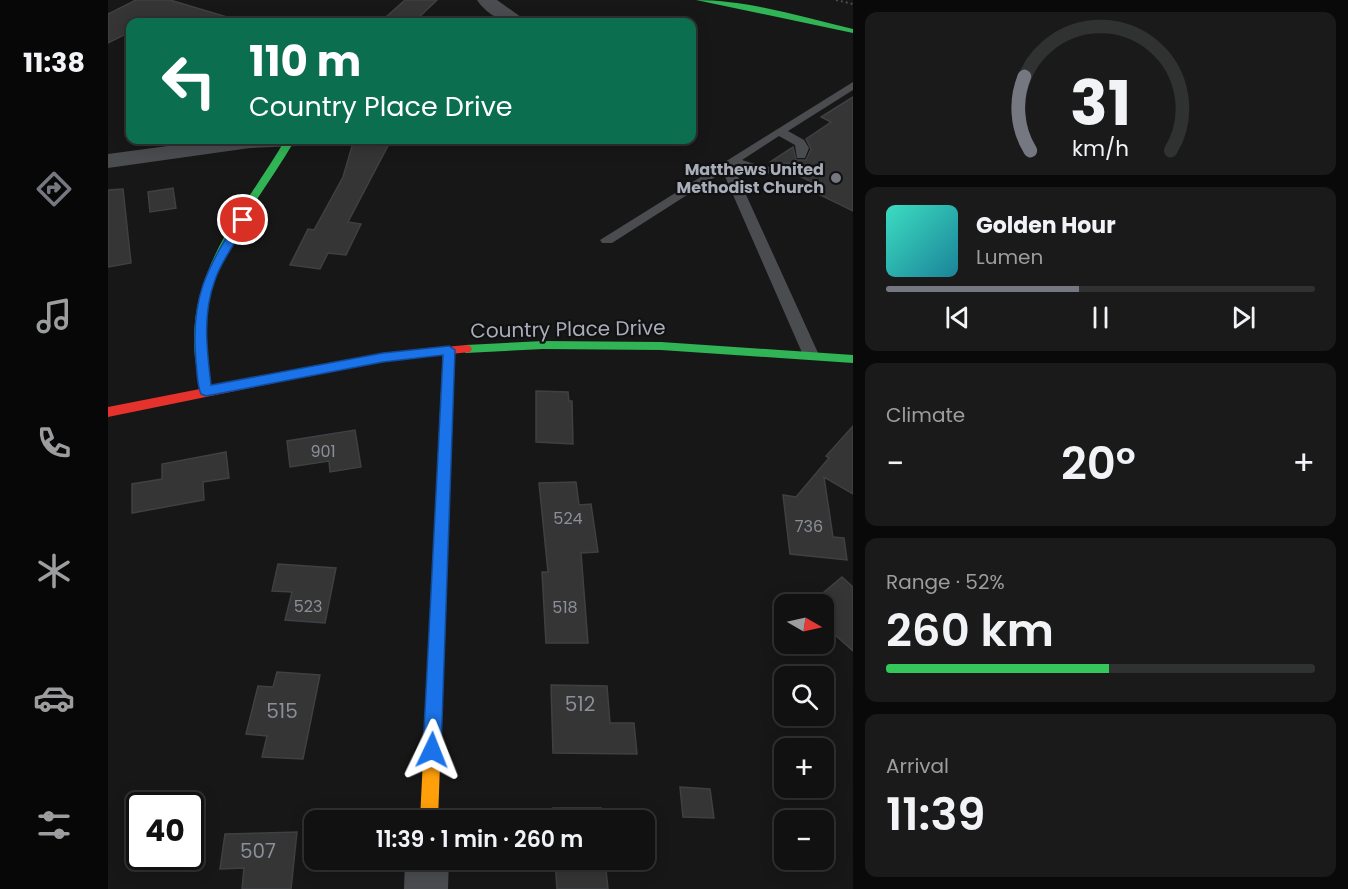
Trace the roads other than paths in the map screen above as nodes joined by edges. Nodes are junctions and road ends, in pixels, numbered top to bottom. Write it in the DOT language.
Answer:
graph roads {
  1 [pos="486,0"];
  2 [pos="700,0"];
  3 [pos="764,0"];
  4 [pos="511,18"];
  5 [pos="853,19"];
  6 [pos="853,31"];
  7 [pos="853,86"];
  8 [pos="780,132"];
  9 [pos="229,144"];
  10 [pos="288,144"];
  11 [pos="801,154"];
  12 [pos="108,161"];
  13 [pos="730,163"];
  14 [pos="783,168"];
  15 [pos="607,240"];
  16 [pos="449,350"];
  17 [pos="811,355"];
  18 [pos="853,359"];
  19 [pos="206,391"];
  20 [pos="108,412"];
  21 [pos="429,810"];
  22 [pos="427,870"];
  23 [pos="426,889"];
  1 -- 4 [label="street"];
  2 -- 6 [label="street"];
  3 -- 5 [label="street"];
  7 -- 8 [label="lane"];
  8 -- 11 [label="lane"];
  8 -- 13 [label="lane"];
  9 -- 12 [label="street"];
  10 -- 19 [label="street"];
  13 -- 14 [label="lane"];
  13 -- 15 [label="lane"];
  13 -- 17 [label="lane"];
  16 -- 17 [label="street, Country Place Drive"];
  16 -- 19 [label="street, Country Place Drive"];
  16 -- 21 [label="street"];
  17 -- 18 [label="street, Country Place Drive"];
  19 -- 20 [label="street, Country Place Drive"];
  22 -- 23 [label="street"];
}
